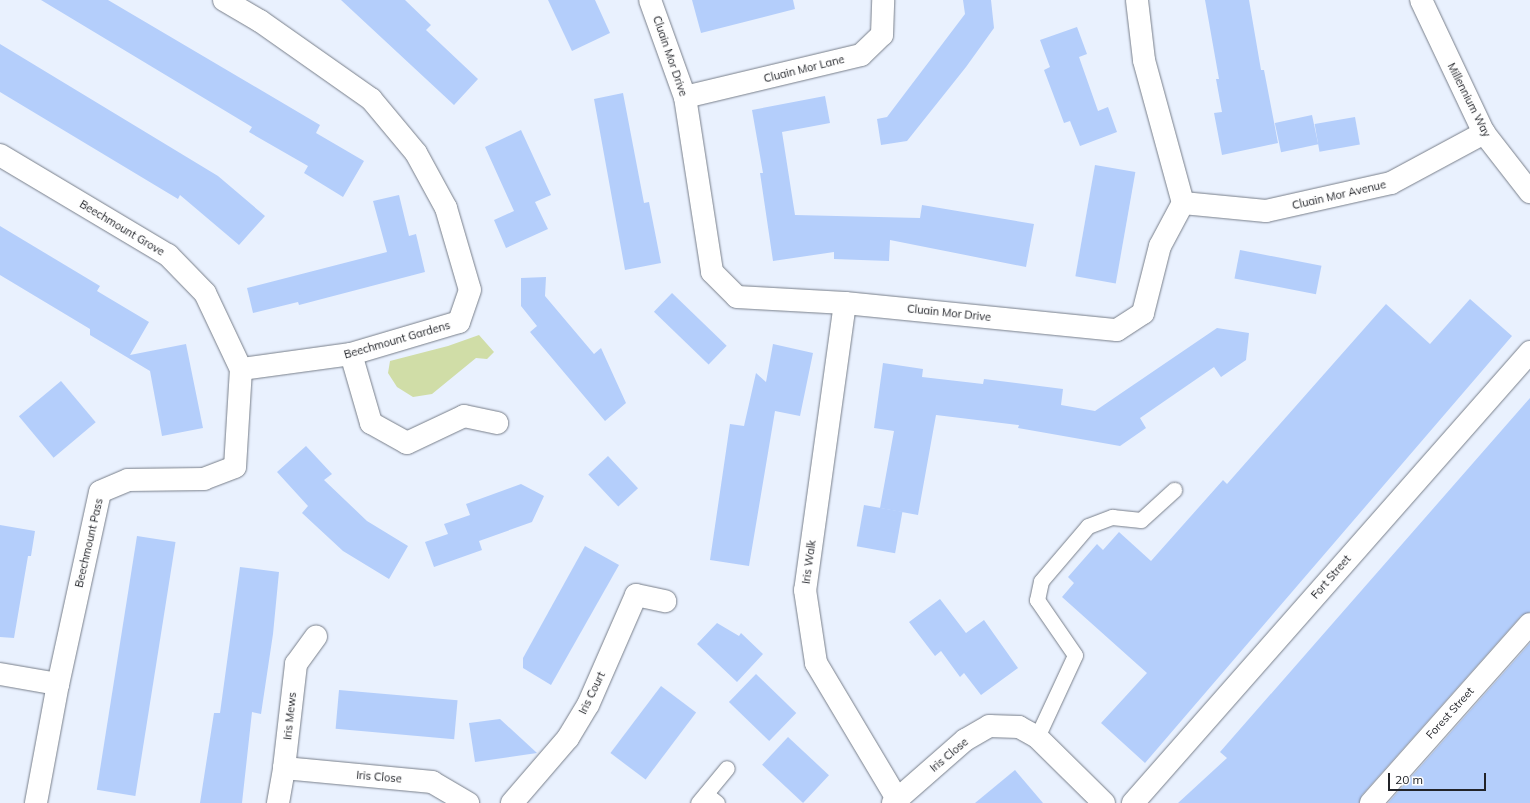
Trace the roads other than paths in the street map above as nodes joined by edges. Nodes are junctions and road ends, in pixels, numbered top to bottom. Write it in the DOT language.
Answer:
graph roads {
  1 [pos="224,0"];
  2 [pos="650,0"];
  3 [pos="883,0"];
  4 [pos="1137,0"];
  5 [pos="1420,0"];
  6 [pos="685,97"];
  7 [pos="1484,133"];
  8 [pos="0,155"];
  9 [pos="1530,192"];
  10 [pos="1183,203"];
  11 [pos="845,303"];
  12 [pos="1530,352"];
  13 [pos="351,354"];
  14 [pos="242,368"];
  15 [pos="497,423"];
  16 [pos="1174,490"];
  17 [pos="665,601"];
  18 [pos="1530,624"];
  19 [pos="316,636"];
  20 [pos="0,674"];
  21 [pos="58,684"];
  22 [pos="1037,737"];
  23 [pos="284,768"];
  24 [pos="727,768"];
  25 [pos="707,800"];
  26 [pos="895,801"];
  27 [pos="36,803"];
  28 [pos="278,803"];
  29 [pos="468,803"];
  30 [pos="512,803"];
  31 [pos="1104,803"];
  32 [pos="1133,803"];
  33 [pos="1371,803"];
  1 -- 13 [label="street, Beechmount Gardens"];
  2 -- 6 [label="street, Cluain Mor Drive"];
  3 -- 6 [label="street, Cluain Mor Lane"];
  4 -- 10 [label="street"];
  5 -- 7 [label="street, Millennium Way"];
  6 -- 11 [label="street, Cluain Mor Drive"];
  7 -- 9 [label="street, Millennium Way"];
  7 -- 10 [label="street, Cluain Mor Avenue"];
  8 -- 14 [label="street, Beechmount Grove"];
  10 -- 11 [label="street, Cluain Mor Drive"];
  11 -- 26 [label="street, Iris Walk"];
  12 -- 32 [label="street, Fort Street"];
  13 -- 14 [label="street, Beechmount Gardens"];
  13 -- 15 [label="street"];
  14 -- 21 [label="street, Beechmount Pass"];
  16 -- 22 [label="lane"];
  17 -- 30 [label="street, Iris Court"];
  18 -- 33 [label="street, Forest Street"];
  19 -- 23 [label="street, Iris Mews"];
  20 -- 21 [label="street"];
  21 -- 27 [label="street, Beechmount Pass"];
  22 -- 26 [label="street, Iris Close"];
  22 -- 31 [label="street, Iris Close"];
  23 -- 28 [label="street, Iris Mews"];
  23 -- 29 [label="street, Iris Close"];
  24 -- 25 [label="lane"];
}
